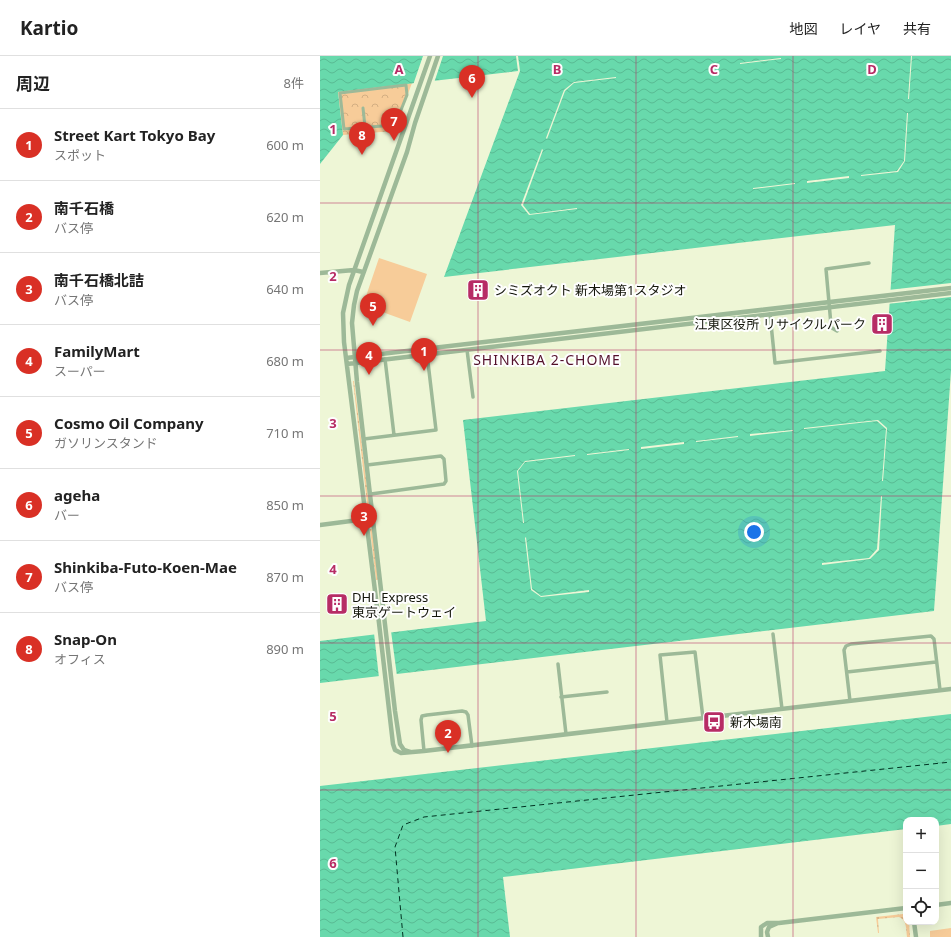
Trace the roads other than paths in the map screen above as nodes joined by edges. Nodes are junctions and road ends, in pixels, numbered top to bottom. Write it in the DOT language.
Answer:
graph roads {
  1 [pos="430,56"];
  2 [pos="438,56"];
  3 [pos="363,108"];
  4 [pos="365,127"];
  5 [pos="869,263"];
  6 [pos="354,270"];
  7 [pos="363,272"];
  8 [pos="320,273"];
  9 [pos="951,288"];
  10 [pos="951,292"];
  11 [pos="871,299"];
  12 [pos="830,301"];
  13 [pos="829,307"];
  14 [pos="770,314"];
  15 [pos="681,319"];
  16 [pos="682,325"];
  17 [pos="837,331"];
  18 [pos="525,337"];
  19 [pos="525,343"];
  20 [pos="467,350"];
  21 [pos="880,351"];
  22 [pos="427,354"];
  23 [pos="355,357"];
  24 [pos="346,358"];
  25 [pos="385,359"];
  26 [pos="356,363"];
  27 [pos="347,364"];
  28 [pos="473,397"];
  29 [pos="394,435"];
  30 [pos="364,439"];
  31 [pos="367,465"];
  32 [pos="371,494"];
  33 [pos="374,518"];
  34 [pos="366,519"];
  35 [pos="320,525"];
  36 [pos="382,623"];
  37 [pos="773,634"];
  38 [pos="936,662"];
  39 [pos="558,664"];
  40 [pos="847,672"];
  41 [pos="951,689"];
  42 [pos="940,690"];
  43 [pos="607,692"];
  44 [pos="561,697"];
  45 [pos="850,701"];
  46 [pos="782,709"];
  47 [pos="703,718"];
  48 [pos="667,722"];
  49 [pos="566,734"];
  50 [pos="472,746"];
  51 [pos="424,751"];
  52 [pos="951,903"];
  53 [pos="939,904"];
  54 [pos="903,908"];
  55 [pos="780,923"];
  56 [pos="914,925"];
  57 [pos="761,937"];
  58 [pos="768,937"];
  59 [pos="916,937"];
  1 -- 6 [label="street"];
  2 -- 7 [label="street"];
  3 -- 4 [label="street"];
  4 -- 4 [label="street"];
  5 -- 12 [label="street"];
  6 -- 7 [label="street"];
  6 -- 8 [label="street"];
  6 -- 24 [label="street"];
  7 -- 23 [label="street"];
  9 -- 11 [label="street"];
  10 -- 11 [label="street"];
  11 -- 12 [label="street"];
  11 -- 13 [label="street"];
  12 -- 13 [label="street"];
  12 -- 15 [label="street"];
  13 -- 14 [label="street"];
  13 -- 17 [label="street"];
  14 -- 16 [label="street"];
  14 -- 21 [label="street"];
  15 -- 16 [label="street"];
  15 -- 18 [label="street"];
  16 -- 19 [label="street"];
  18 -- 19 [label="street"];
  18 -- 23 [label="street"];
  19 -- 20 [label="street"];
  20 -- 22 [label="street"];
  20 -- 28 [label="street"];
  22 -- 25 [label="street"];
  22 -- 29 [label="street"];
  23 -- 24 [label="street"];
  23 -- 26 [label="street"];
  24 -- 27 [label="street"];
  25 -- 26 [label="street"];
  25 -- 29 [label="street"];
  26 -- 27 [label="street"];
  26 -- 30 [label="street"];
  27 -- 34 [label="street"];
  29 -- 30 [label="street"];
  30 -- 31 [label="street"];
  31 -- 32 [label="street"];
  31 -- 32 [label="street"];
  32 -- 33 [label="street"];
  33 -- 34 [label="street"];
  33 -- 36 [label="street"];
  34 -- 35 [label="street"];
  34 -- 36 [label="street"];
  36 -- 51 [label="street"];
  37 -- 46 [label="street"];
  38 -- 40 [label="street"];
  38 -- 40 [label="street"];
  38 -- 42 [label="street"];
  39 -- 44 [label="street"];
  40 -- 45 [label="street"];
  41 -- 42 [label="street"];
  42 -- 45 [label="street"];
  43 -- 44 [label="street"];
  44 -- 49 [label="street"];
  45 -- 46 [label="street"];
  46 -- 47 [label="street"];
  47 -- 48 [label="street"];
  47 -- 48 [label="street"];
  48 -- 49 [label="street"];
  49 -- 50 [label="street"];
  50 -- 51 [label="street"];
  50 -- 51 [label="street"];
  52 -- 53 [label="street"];
  54 -- 55 [label="street"];
  55 -- 57 [label="street"];
  55 -- 58 [label="street"];
  56 -- 59 [label="street"];
}
